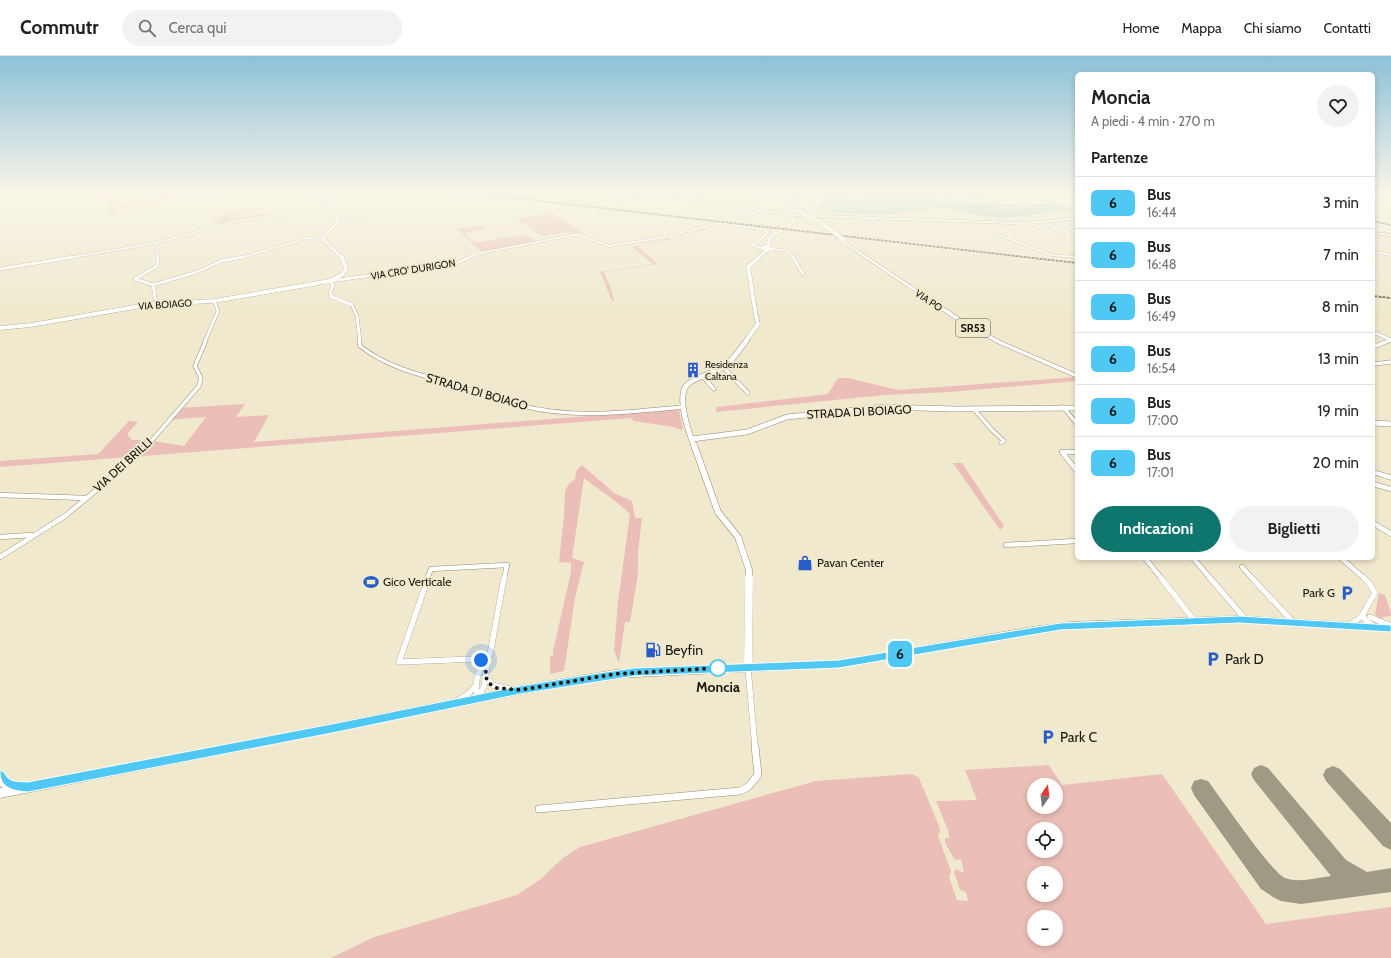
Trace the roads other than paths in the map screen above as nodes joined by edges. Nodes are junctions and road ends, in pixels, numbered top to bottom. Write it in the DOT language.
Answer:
graph roads {
  1 [pos="193,233"];
  2 [pos="327,233"];
  3 [pos="679,233"];
  4 [pos="767,233"];
  5 [pos="776,233"];
  6 [pos="834,233"];
  7 [pos="996,233"];
  8 [pos="1054,233"];
  9 [pos="1375,233"];
  10 [pos="1391,235"];
  11 [pos="323,237"];
  12 [pos="1063,237"];
  13 [pos="156,244"];
  14 [pos="762,248"];
  15 [pos="767,248"];
  16 [pos="773,248"];
  17 [pos="1375,252"];
  18 [pos="1391,255"];
  19 [pos="1075,257"];
  20 [pos="0,269"];
  21 [pos="803,274"];
  22 [pos="330,281"];
  23 [pos="154,285"];
  24 [pos="214,301"];
  25 [pos="156,303"];
  26 [pos="0,328"];
  27 [pos="1375,333"];
  28 [pos="1391,340"];
  29 [pos="1375,346"];
  30 [pos="1391,362"];
  31 [pos="1375,364"];
  32 [pos="723,367"];
  33 [pos="1075,373"];
  34 [pos="703,377"];
  35 [pos="714,389"];
  36 [pos="748,393"];
  37 [pos="683,407"];
  38 [pos="1063,407"];
  39 [pos="974,408"];
  40 [pos="1075,408"];
  41 [pos="1075,422"];
  42 [pos="1375,423"];
  43 [pos="1391,424"];
  44 [pos="692,439"];
  45 [pos="1001,442"];
  46 [pos="1075,452"];
  47 [pos="1075,468"];
  48 [pos="1375,475"];
  49 [pos="1391,480"];
  50 [pos="1375,485"];
  51 [pos="1391,489"];
  52 [pos="0,496"];
  53 [pos="86,498"];
  54 [pos="1375,524"];
  55 [pos="1391,534"];
  56 [pos="34,535"];
  57 [pos="0,537"];
  58 [pos="1075,540"];
  59 [pos="1006,545"];
  60 [pos="0,557"];
  61 [pos="1147,560"];
  62 [pos="1195,560"];
  63 [pos="1343,560"];
  64 [pos="1242,566"];
  65 [pos="1364,612"];
  66 [pos="1370,617"];
  67 [pos="1194,620"];
  68 [pos="1246,620"];
  69 [pos="1293,622"];
  70 [pos="1347,626"];
  71 [pos="1375,627"];
  72 [pos="1391,627"];
  73 [pos="483,662"];
  74 [pos="748,668"];
  75 [pos="485,676"];
  76 [pos="477,684"];
  77 [pos="520,690"];
  78 [pos="478,698"];
  79 [pos="452,703"];
  80 [pos="0,775"];
  81 [pos="0,780"];
  82 [pos="28,787"];
  83 [pos="0,793"];
  84 [pos="539,809"];
  1 -- 13 [label="street"];
  2 -- 11 [label="street"];
  3 -- 22 [label="street, VIA CRO' DURIGON"];
  4 -- 14 [label="street, VIA CRO' DURIGON"];
  5 -- 15 [label="street"];
  6 -- 33 [label="highway, VIA PO / SR53, bridge"];
  7 -- 19 [label="street"];
  8 -- 12 [label="street"];
  9 -- 10 [label="main road"];
  11 -- 22 [label="street"];
  11 -- 23 [label="street"];
  13 -- 20 [label="street"];
  13 -- 23 [label="street"];
  14 -- 15 [label="street"];
  15 -- 16 [label="street"];
  15 -- 32 [label="street"];
  16 -- 21 [label="street"];
  17 -- 18 [label="street"];
  22 -- 24 [label="street, VIA BOIAGO"];
  22 -- 37 [label="street, STRADA DI BOIAGO"];
  23 -- 25 [label="street"];
  24 -- 25 [label="street, VIA BOIAGO"];
  24 -- 53 [label="street, VIA DEI BRILLI"];
  25 -- 26 [label="street, VIA BOIAGO"];
  27 -- 28 [label="street"];
  28 -- 29 [label="street"];
  30 -- 31 [label="street"];
  32 -- 34 [label="street"];
  32 -- 36 [label="street"];
  34 -- 35 [label="street"];
  34 -- 37 [label="street"];
  37 -- 44 [label="street"];
  38 -- 39 [label="street, STRADA DI BOIAGO"];
  38 -- 40 [label="street, STRADA DI BOIAGO"];
  38 -- 41 [label="street"];
  39 -- 44 [label="street, STRADA DI BOIAGO"];
  39 -- 45 [label="street"];
  42 -- 43 [label="street"];
  44 -- 74 [label="street"];
  46 -- 47 [label="street"];
  48 -- 49 [label="highway"];
  50 -- 51 [label="street"];
  52 -- 53 [label="street"];
  53 -- 56 [label="street, VIA DEI BRILLI"];
  54 -- 55 [label="street"];
  56 -- 57 [label="street"];
  56 -- 60 [label="street, VIA DEI BRILLI"];
  58 -- 59 [label="street"];
  61 -- 67 [label="street"];
  62 -- 68 [label="street"];
  63 -- 65 [label="street"];
  64 -- 69 [label="street"];
  65 -- 66 [label="street"];
  65 -- 70 [label="street"];
  65 -- 71 [label="street"];
  66 -- 71 [label="street"];
  66 -- 72 [label="street"];
  67 -- 68 [label="main road"];
  67 -- 74 [label="main road"];
  68 -- 69 [label="main road"];
  69 -- 70 [label="main road"];
  70 -- 71 [label="main road"];
  71 -- 72 [label="main road"];
  73 -- 73 [label="street"];
  73 -- 75 [label="street"];
  73 -- 76 [label="street"];
  74 -- 77 [label="main road"];
  74 -- 84 [label="street"];
  75 -- 77 [label="street"];
  75 -- 78 [label="street"];
  76 -- 78 [label="street"];
  76 -- 79 [label="street"];
  77 -- 78 [label="main road"];
  78 -- 79 [label="main road"];
  79 -- 82 [label="main road"];
  80 -- 81 [label="main road"];
  81 -- 82 [label="main road"];
  82 -- 83 [label="main road"];
}
